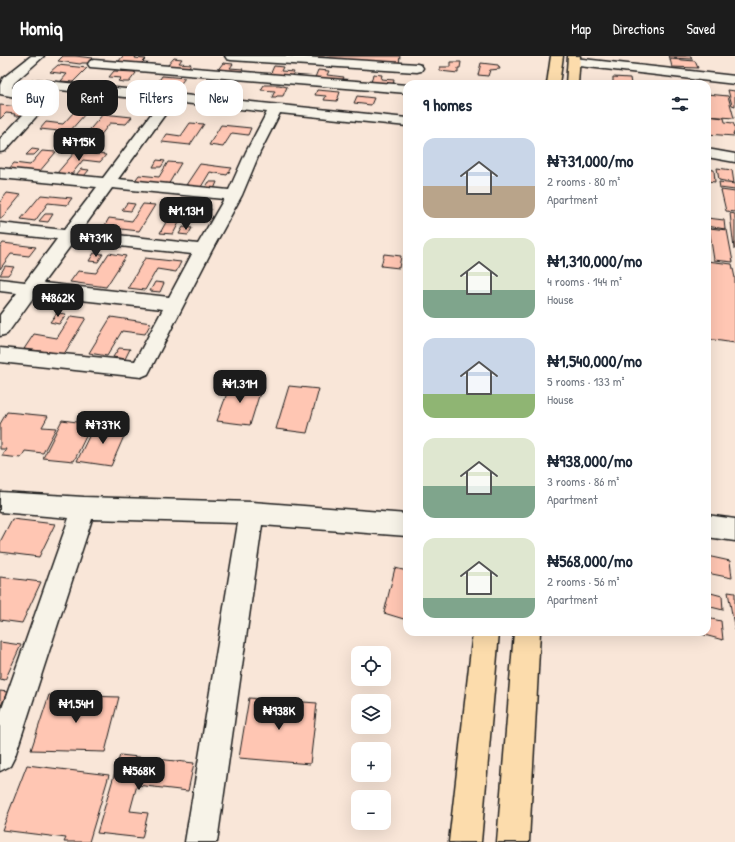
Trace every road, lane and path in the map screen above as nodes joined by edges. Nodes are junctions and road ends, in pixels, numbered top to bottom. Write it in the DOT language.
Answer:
graph roads {
  1 [pos="38,56"];
  2 [pos="231,56"];
  3 [pos="557,56"];
  4 [pos="574,59"];
  5 [pos="419,62"];
  6 [pos="92,67"];
  7 [pos="80,80"];
  8 [pos="415,80"];
  9 [pos="553,80"];
  10 [pos="572,80"];
  11 [pos="735,80"];
  12 [pos="4,82"];
  13 [pos="403,89"];
  14 [pos="187,99"];
  15 [pos="276,108"];
  16 [pos="157,116"];
  17 [pos="403,121"];
  18 [pos="0,148"];
  19 [pos="711,154"];
  20 [pos="735,158"];
  21 [pos="0,173"];
  22 [pos="107,184"];
  23 [pos="234,195"];
  24 [pos="0,228"];
  25 [pos="70,235"];
  26 [pos="203,250"];
  27 [pos="0,285"];
  28 [pos="30,288"];
  29 [pos="174,304"];
  30 [pos="0,329"];
  31 [pos="0,355"];
  32 [pos="0,502"];
  33 [pos="84,508"];
  34 [pos="252,513"];
  35 [pos="403,525"];
  36 [pos="711,527"];
  37 [pos="735,530"];
  38 [pos="486,636"];
  39 [pos="527,636"];
  40 [pos="0,756"];
  41 [pos="201,842"];
  42 [pos="464,842"];
  43 [pos="513,842"];
  1 -- 12 [label="street"];
  2 -- 5 [label="street"];
  3 -- 9 [label="main road"];
  4 -- 10 [label="main road"];
  4 -- 11 [label="street"];
  5 -- 8 [label="street"];
  6 -- 7 [label="street"];
  6 -- 13 [label="street"];
  12 -- 18 [label="street"];
  14 -- 15 [label="street"];
  15 -- 17 [label="street"];
  15 -- 23 [label="street"];
  16 -- 22 [label="street"];
  19 -- 20 [label="street"];
  21 -- 22 [label="street"];
  22 -- 23 [label="street"];
  22 -- 25 [label="street"];
  23 -- 26 [label="street"];
  24 -- 25 [label="street"];
  25 -- 26 [label="street"];
  25 -- 28 [label="street"];
  26 -- 29 [label="street"];
  27 -- 28 [label="street"];
  28 -- 29 [label="street"];
  28 -- 30 [label="street"];
  29 -- 31 [label="street"];
  32 -- 33 [label="street"];
  33 -- 34 [label="street"];
  33 -- 40 [label="street"];
  34 -- 35 [label="street"];
  34 -- 41 [label="street"];
  36 -- 37 [label="street"];
  38 -- 42 [label="main road"];
  39 -- 43 [label="main road"];
}
